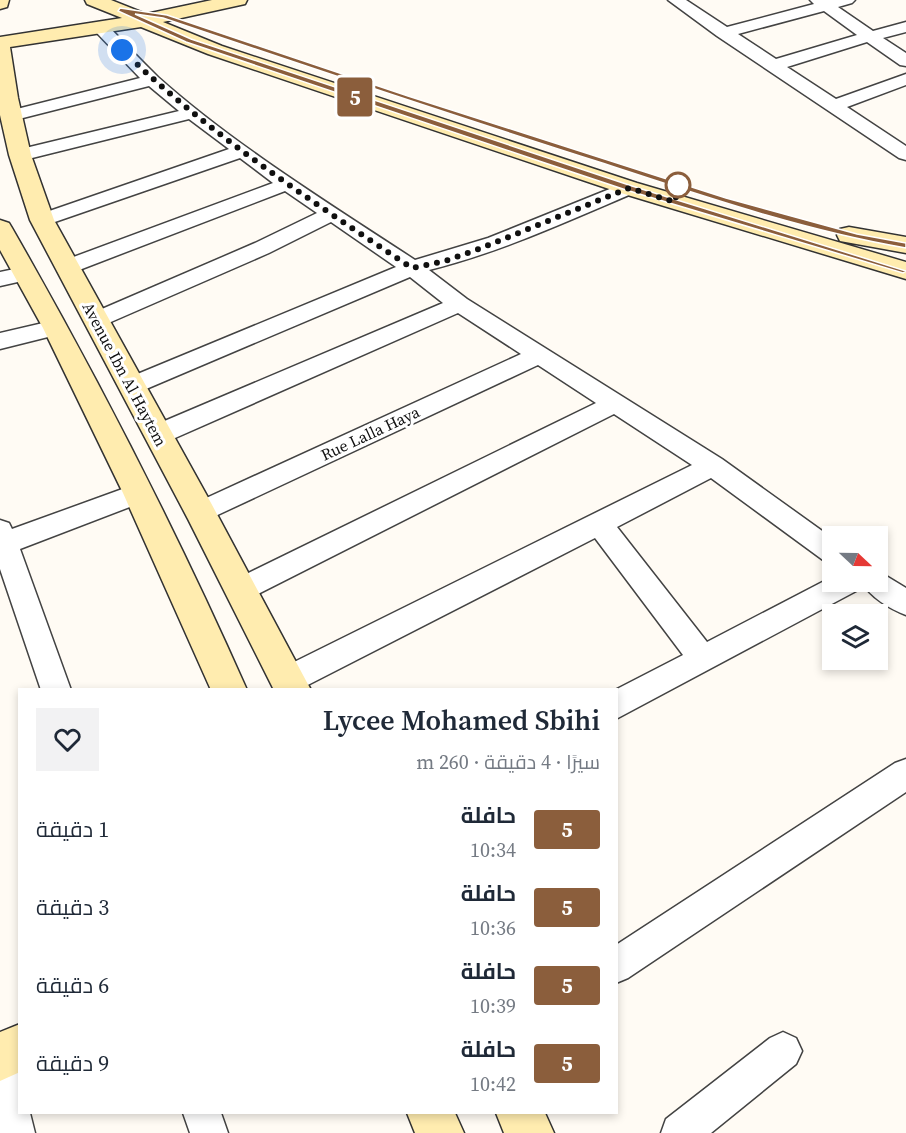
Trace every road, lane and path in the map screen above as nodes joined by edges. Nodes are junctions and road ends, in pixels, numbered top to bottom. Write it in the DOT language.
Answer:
graph roads {
  1 [pos="94,0"];
  2 [pos="238,0"];
  3 [pos="847,0"];
  4 [pos="684,1"];
  5 [pos="821,3"];
  6 [pos="120,10"];
  7 [pos="164,16"];
  8 [pos="142,21"];
  9 [pos="906,27"];
  10 [pos="100,28"];
  11 [pos="723,33"];
  12 [pos="868,36"];
  13 [pos="0,43"];
  14 [pos="906,61"];
  15 [pos="773,66"];
  16 [pos="906,79"];
  17 [pos="152,80"];
  18 [pos="832,106"];
  19 [pos="192,113"];
  20 [pos="11,116"];
  21 [pos="906,134"];
  22 [pos="887,141"];
  23 [pos="242,151"];
  24 [pos="906,154"];
  25 [pos="20,155"];
  26 [pos="287,184"];
  27 [pos="629,188"];
  28 [pos="332,214"];
  29 [pos="42,220"];
  30 [pos="0,228"];
  31 [pos="906,245"];
  32 [pos="67,267"];
  33 [pos="412,268"];
  34 [pos="906,271"];
  35 [pos="12,276"];
  36 [pos="459,304"];
  37 [pos="96,320"];
  38 [pos="56,328"];
  39 [pos="0,341"];
  40 [pos="539,355"];
  41 [pos="131,386"];
  42 [pos="614,404"];
  43 [pos="157,435"];
  44 [pos="713,466"];
  45 [pos="139,493"];
  46 [pos="200,512"];
  47 [pos="599,524"];
  48 [pos="2,540"];
  49 [pos="822,545"];
  50 [pos="240,590"];
  51 [pos="888,590"];
  52 [pos="829,592"];
  53 [pos="906,603"];
  54 [pos="703,659"];
  55 [pos="290,685"];
  56 [pos="55,688"];
  57 [pos="228,688"];
  58 [pos="618,704"];
  59 [pos="906,774"];
  60 [pos="618,965"];
  61 [pos="18,1047"];
  62 [pos="783,1051"];
  63 [pos="0,1058"];
  64 [pos="0,1068"];
  65 [pos="202,1114"];
  66 [pos="430,1114"];
  67 [pos="520,1114"];
  68 [pos="16,1133"];
  69 [pos="209,1133"];
  70 [pos="440,1133"];
  71 [pos="530,1133"];
  72 [pos="680,1133"];
  1 -- 6 [label="street"];
  2 -- 7 [label="street"];
  3 -- 5 [label="street"];
  4 -- 11 [label="street"];
  5 -- 11 [label="street"];
  5 -- 12 [label="street"];
  6 -- 7 [label="street"];
  6 -- 8 [label="street"];
  7 -- 8 [label="street"];
  7 -- 31 [label="street"];
  8 -- 10 [label="street"];
  8 -- 27 [label="street"];
  9 -- 12 [label="street"];
  10 -- 13 [label="street"];
  10 -- 17 [label="street"];
  11 -- 15 [label="street"];
  12 -- 14 [label="street"];
  12 -- 15 [label="street"];
  13 -- 20 [label="street, Avenue Ibn Al Haytem"];
  15 -- 18 [label="street"];
  16 -- 18 [label="street"];
  17 -- 19 [label="street"];
  17 -- 20 [label="street"];
  18 -- 22 [label="street"];
  19 -- 23 [label="street"];
  19 -- 25 [label="street"];
  20 -- 25 [label="street, Avenue Ibn Al Haytem"];
  21 -- 22 [label="street"];
  22 -- 24 [label="street"];
  23 -- 26 [label="street"];
  23 -- 29 [label="street"];
  25 -- 29 [label="street, Avenue Ibn Al Haytem"];
  26 -- 28 [label="street"];
  26 -- 32 [label="street"];
  27 -- 33 [label="street"];
  27 -- 34 [label="street"];
  28 -- 33 [label="street"];
  28 -- 37 [label="street"];
  29 -- 32 [label="street, Avenue Ibn Al Haytem"];
  30 -- 35 [label="street"];
  32 -- 37 [label="street, Avenue Ibn Al Haytem"];
  33 -- 36 [label="street"];
  33 -- 41 [label="street"];
  35 -- 38 [label="street"];
  36 -- 40 [label="street"];
  36 -- 43 [label="street"];
  37 -- 41 [label="street, Avenue Ibn Al Haytem"];
  38 -- 39 [label="street"];
  38 -- 45 [label="street"];
  40 -- 42 [label="street"];
  40 -- 46 [label="street, Rue Lalla Haya"];
  41 -- 43 [label="street, Avenue Ibn Al Haytem"];
  42 -- 44 [label="street"];
  42 -- 50 [label="street"];
  43 -- 46 [label="street, Avenue Ibn Al Haytem"];
  44 -- 47 [label="street"];
  44 -- 49 [label="street"];
  45 -- 48 [label="street"];
  45 -- 57 [label="street"];
  46 -- 50 [label="street, Avenue Ibn Al Haytem"];
  47 -- 54 [label="street"];
  47 -- 55 [label="street"];
  48 -- 56 [label="street"];
  50 -- 55 [label="street, Avenue Ibn Al Haytem"];
  51 -- 53 [label="street"];
  52 -- 54 [label="street"];
  54 -- 58 [label="street"];
  59 -- 60 [label="street"];
  61 -- 63 [label="street"];
  62 -- 72 [label="street"];
  64 -- 68 [label="street"];
  65 -- 69 [label="street"];
  66 -- 70 [label="street"];
  67 -- 71 [label="street"];
}
